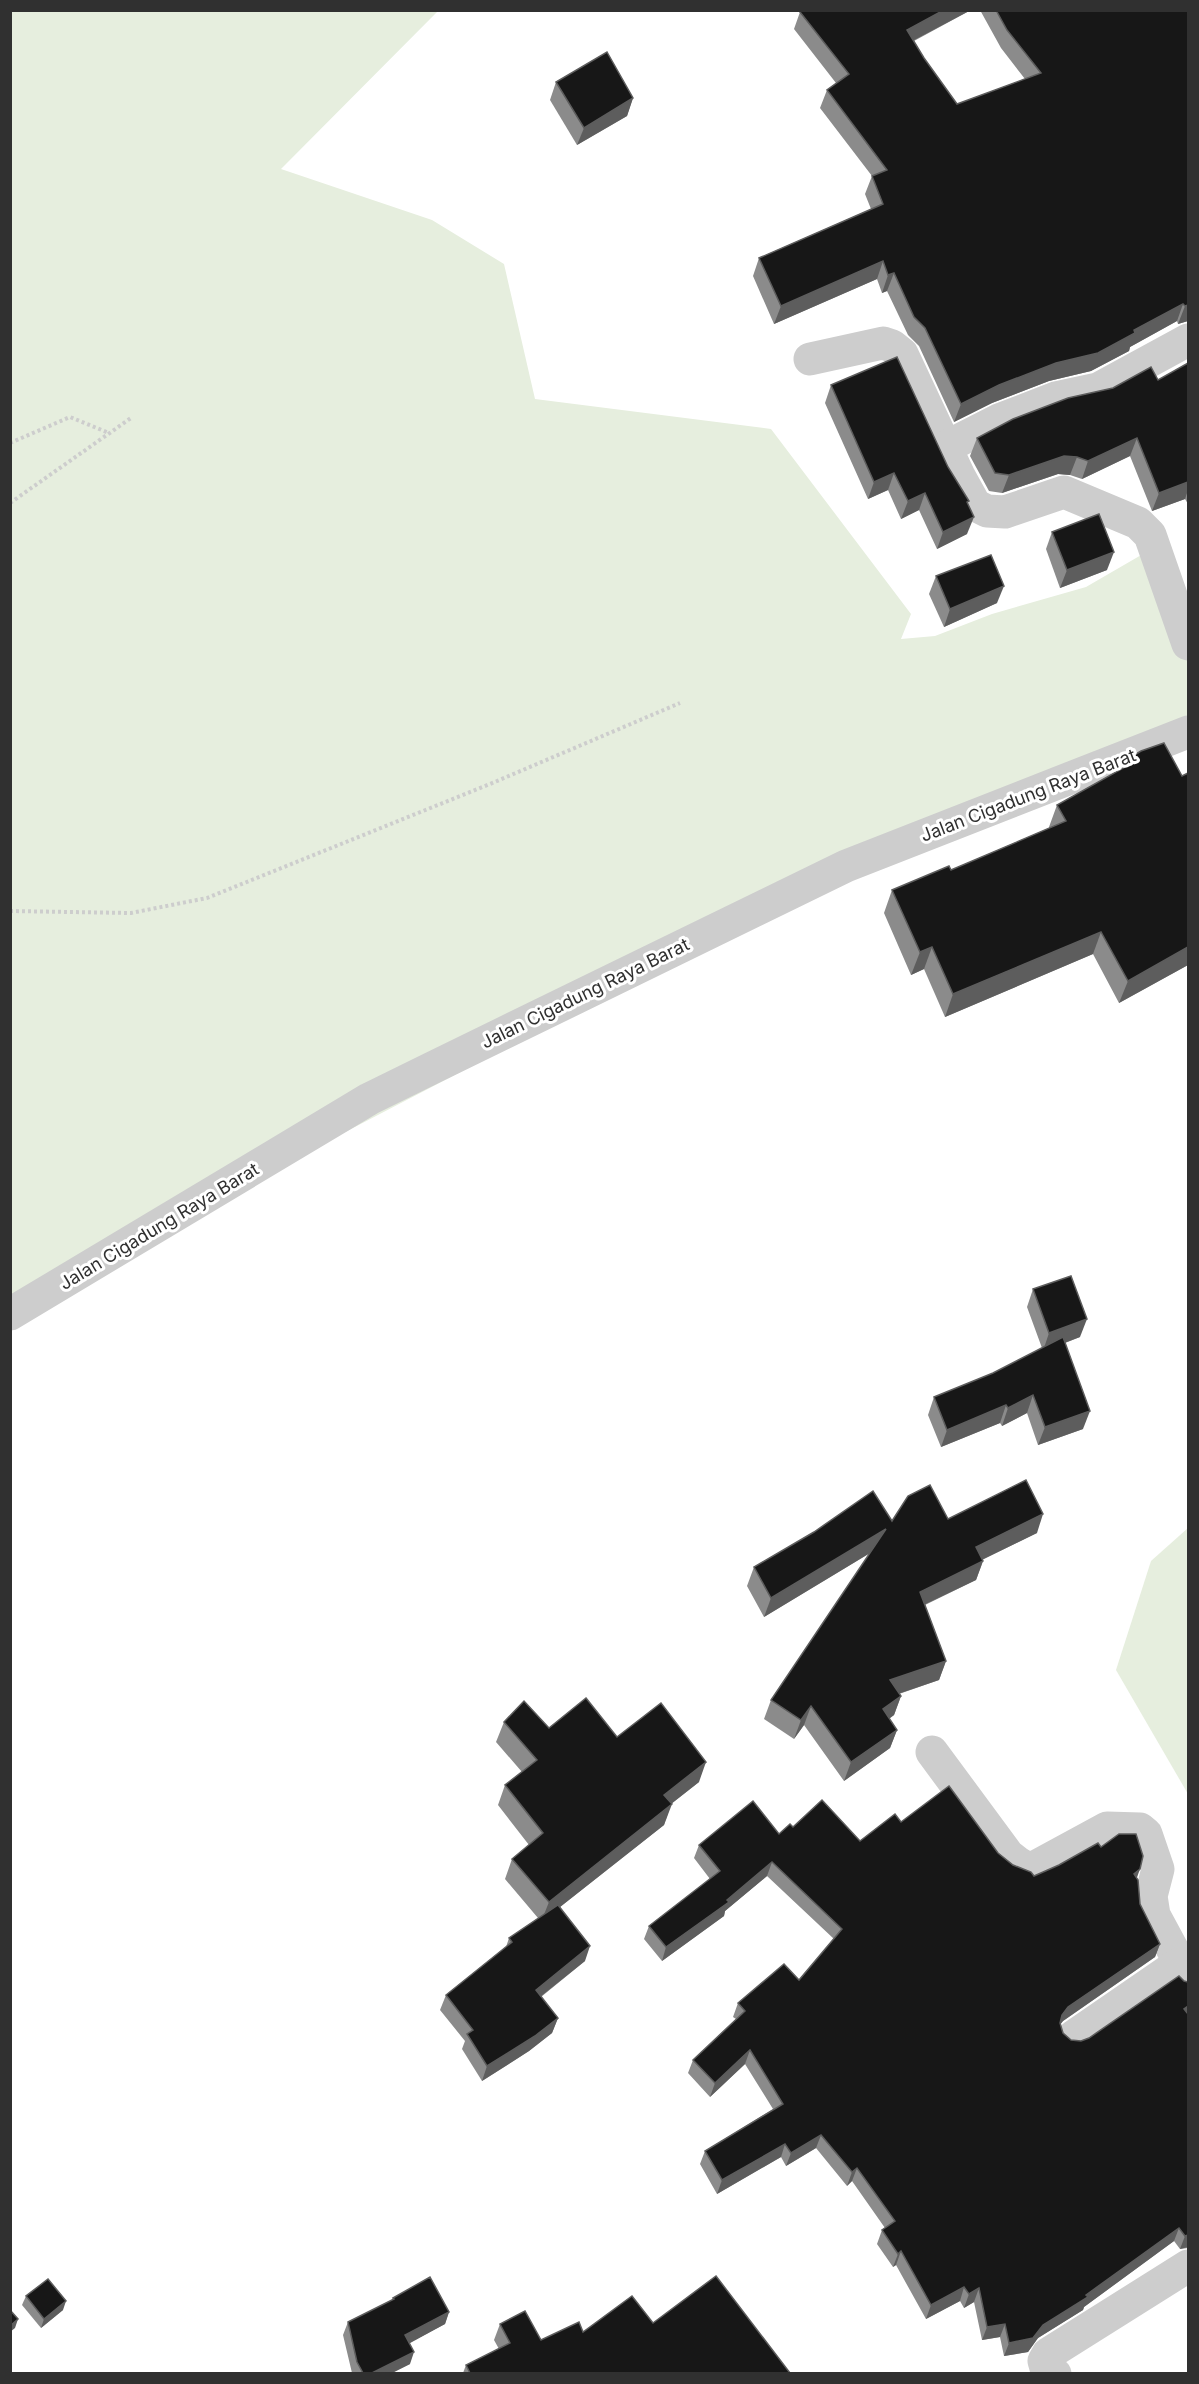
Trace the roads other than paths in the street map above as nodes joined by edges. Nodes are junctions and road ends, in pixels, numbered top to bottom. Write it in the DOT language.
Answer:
graph roads {
  1 [pos="1188,340"];
  2 [pos="810,359"];
  3 [pos="946,447"];
  4 [pos="1188,644"];
  5 [pos="1188,732"];
  6 [pos="10,1314"];
  7 [pos="932,1752"];
  8 [pos="1184,1971"];
  9 [pos="1074,2036"];
  10 [pos="1188,2266"];
  11 [pos="1055,2373"];
  1 -- 3 [label="street"];
  2 -- 3 [label="street"];
  3 -- 4 [label="street"];
  5 -- 6 [label="street, Jalan Cigadung Raya Barat"];
  7 -- 8 [label="street"];
  8 -- 9 [label="street"];
  10 -- 11 [label="street"];
}
